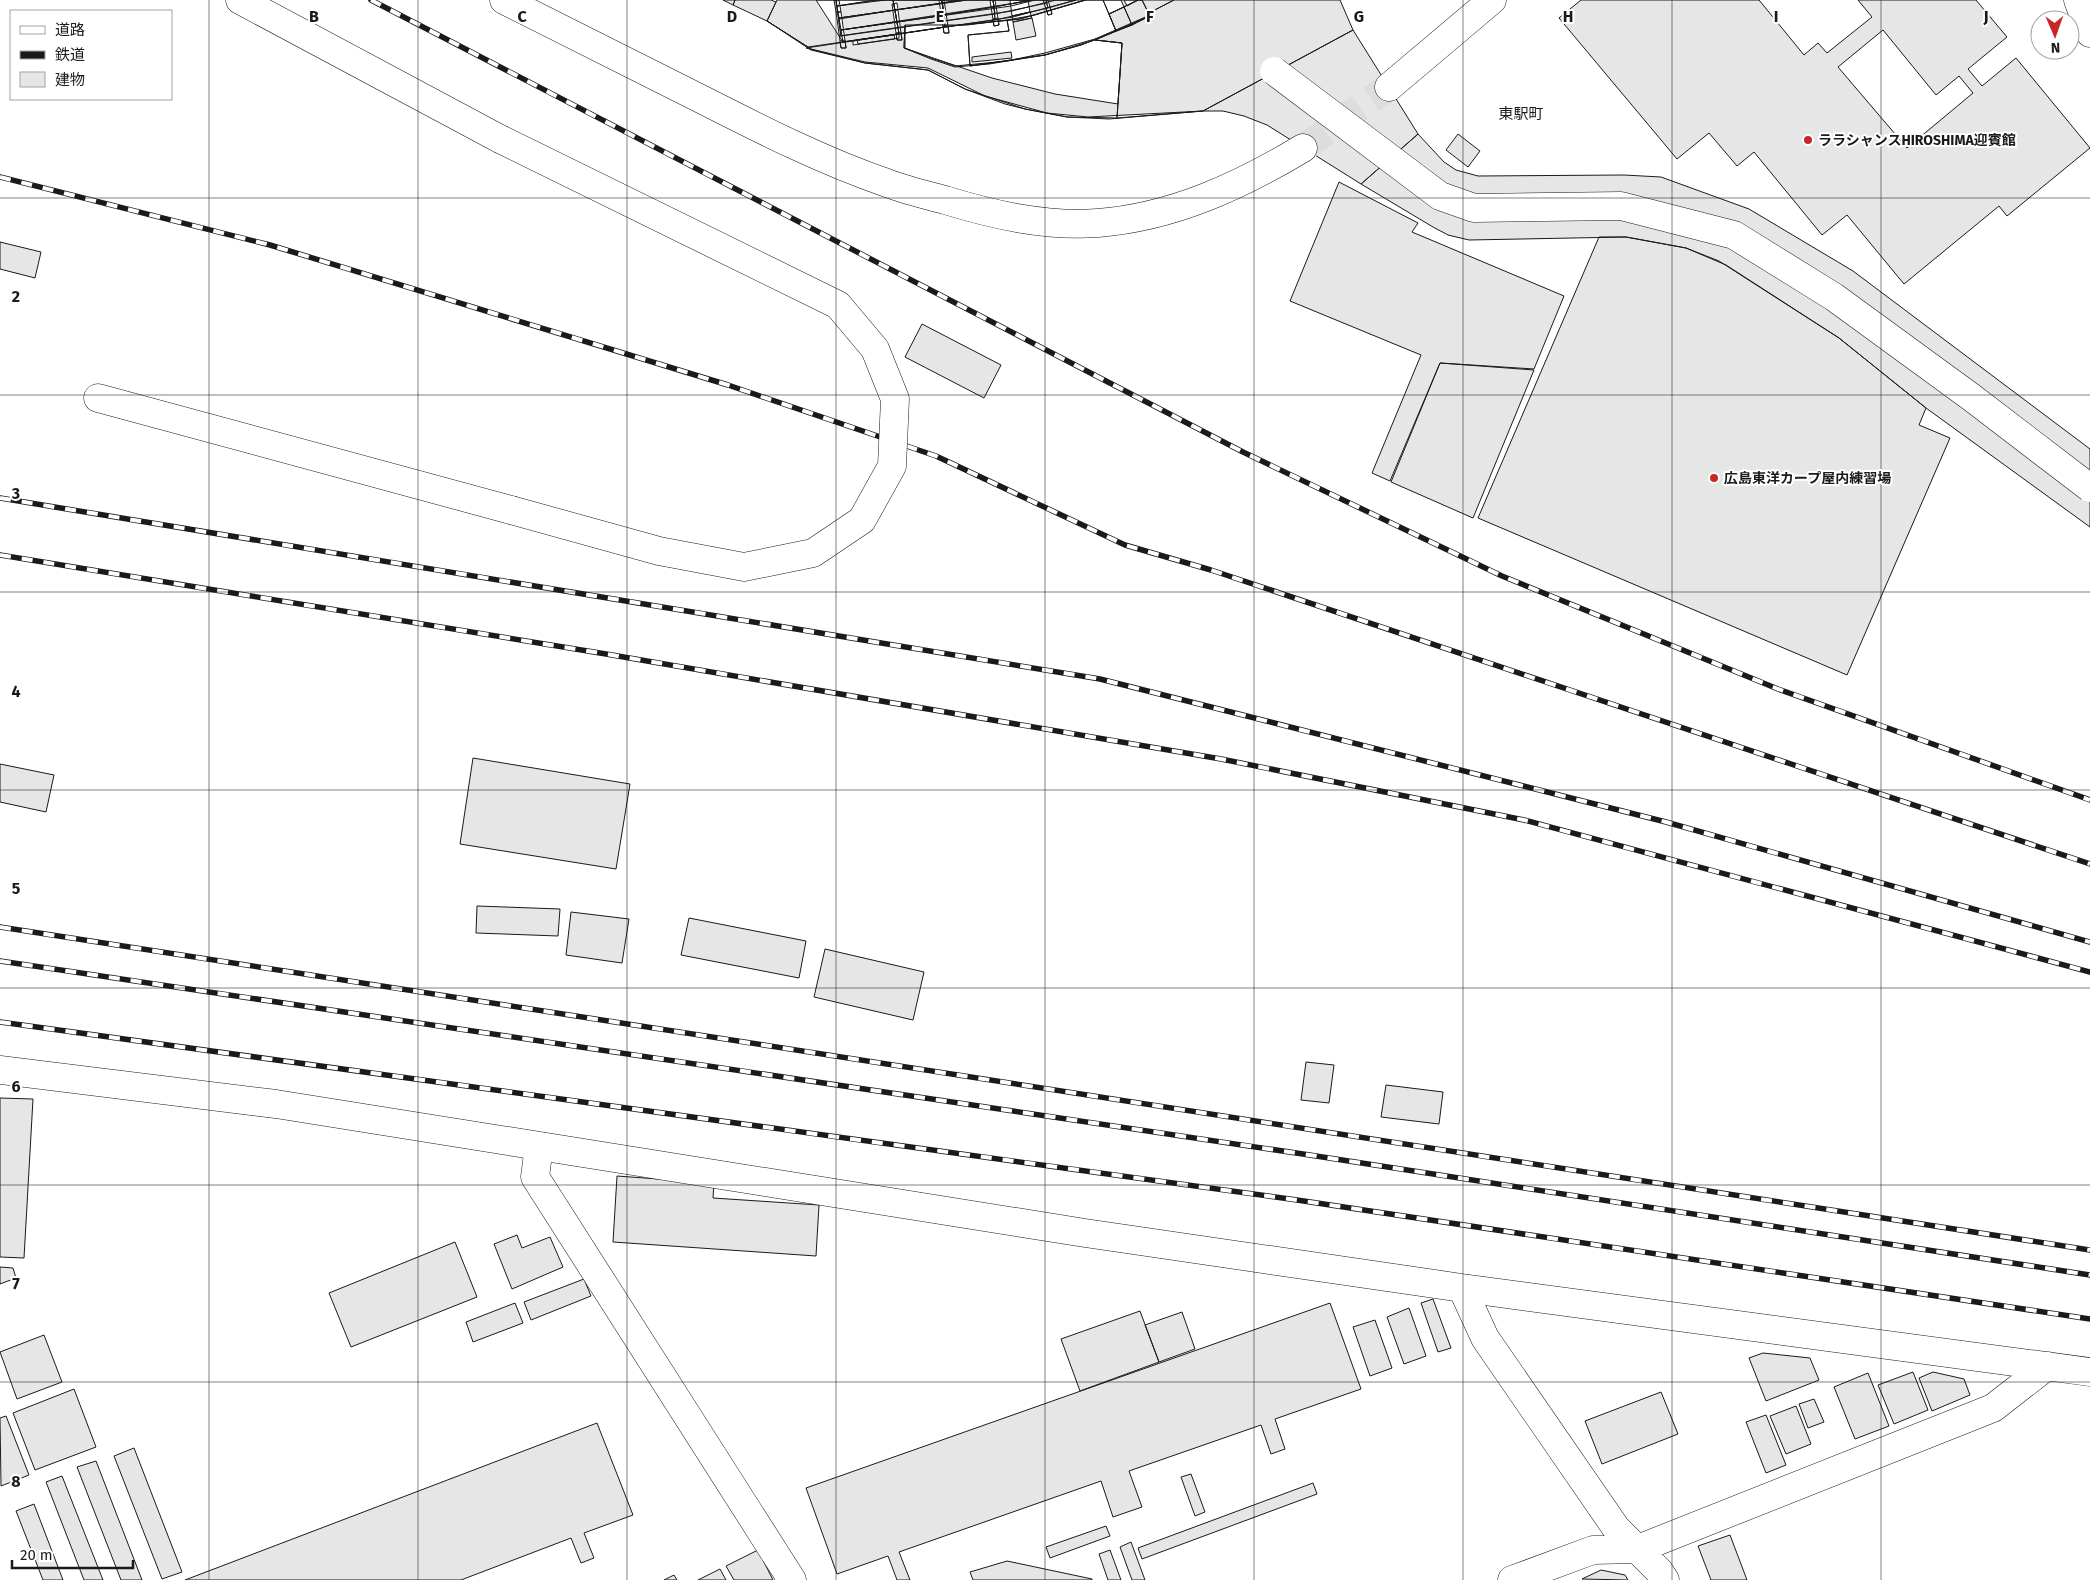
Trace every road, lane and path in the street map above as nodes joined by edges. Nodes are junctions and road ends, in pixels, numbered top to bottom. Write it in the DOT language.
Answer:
graph roads {
  1 [pos="240,0"];
  2 [pos="504,0"];
  3 [pos="1492,0"];
  4 [pos="2078,0"];
  5 [pos="2090,33"];
  6 [pos="1274,71"];
  7 [pos="1389,87"];
  8 [pos="1303,148"];
  9 [pos="98,398"];
  10 [pos="2090,488"];
  11 [pos="0,1070"];
  12 [pos="539,1146"];
  13 [pos="1462,1288"];
  14 [pos="2047,1366"];
  15 [pos="2090,1372"];
  16 [pos="1638,1549"];
  17 [pos="792,1580"];
  18 [pos="1512,1580"];
  19 [pos="1665,1580"];
  1 -- 9 [label="street, bridge"];
  2 -- 8 [label="street"];
  3 -- 7 [label="street"];
  4 -- 5 [label="street"];
  6 -- 10 [label="street, bridge"];
  11 -- 12 [label="street"];
  12 -- 13 [label="street"];
  12 -- 17 [label="street"];
  13 -- 14 [label="street"];
  13 -- 16 [label="street"];
  14 -- 15 [label="street"];
  14 -- 16 [label="street"];
  16 -- 18 [label="street"];
  16 -- 19 [label="street"];
}
